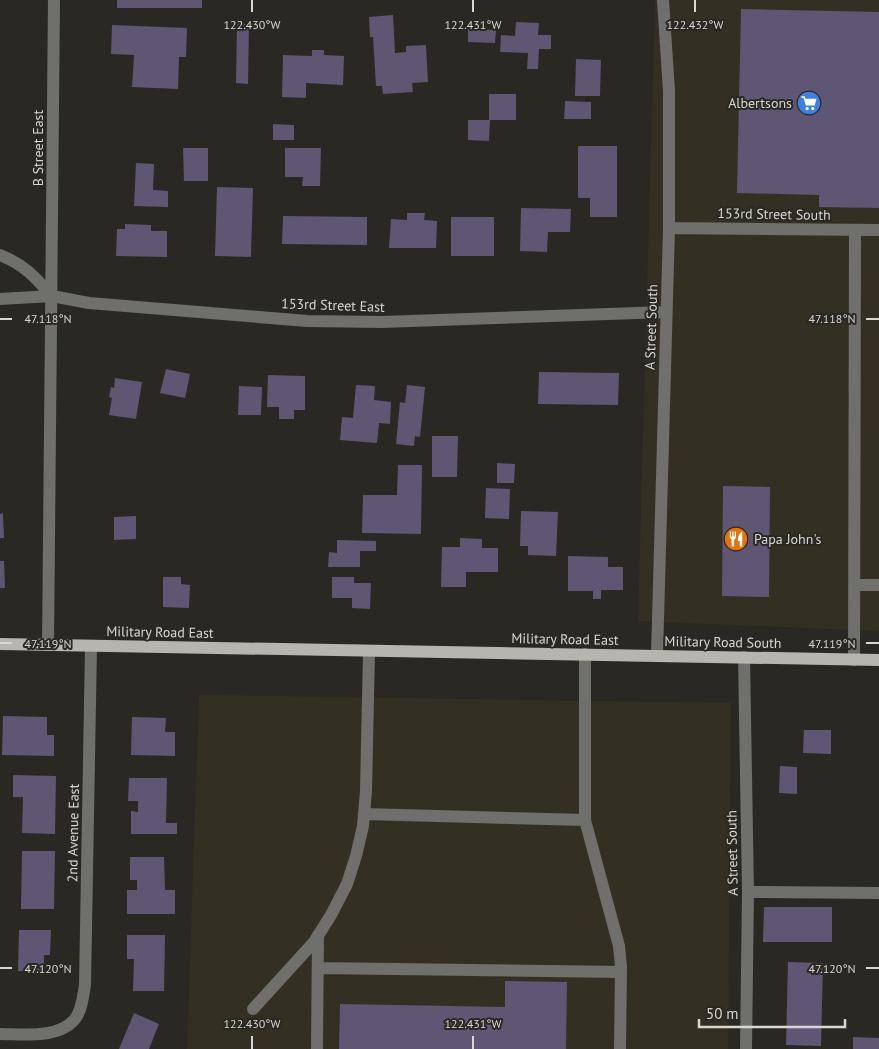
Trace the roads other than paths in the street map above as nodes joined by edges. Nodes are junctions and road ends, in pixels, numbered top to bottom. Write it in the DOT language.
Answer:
graph roads {
  1 [pos="54,0"];
  2 [pos="663,0"];
  3 [pos="669,228"];
  4 [pos="855,230"];
  5 [pos="879,230"];
  6 [pos="0,256"];
  7 [pos="52,296"];
  8 [pos="0,299"];
  9 [pos="666,312"];
  10 [pos="854,585"];
  11 [pos="879,585"];
  12 [pos="0,644"];
  13 [pos="48,645"];
  14 [pos="91,646"];
  15 [pos="369,651"];
  16 [pos="585,654"];
  17 [pos="657,656"];
  18 [pos="744,657"];
  19 [pos="854,660"];
  20 [pos="879,660"];
  21 [pos="364,814"];
  22 [pos="585,820"];
  23 [pos="748,892"];
  24 [pos="879,892"];
  25 [pos="318,936"];
  26 [pos="318,968"];
  27 [pos="621,972"];
  28 [pos="253,1009"];
  29 [pos="0,1034"];
  30 [pos="317,1049"];
  31 [pos="620,1049"];
  32 [pos="746,1049"];
  1 -- 7 [label="street, B Street East"];
  2 -- 3 [label="street, A Street South"];
  3 -- 4 [label="street, 153rd Street South"];
  3 -- 9 [label="street, A Street South"];
  4 -- 5 [label="street, 153rd Street South"];
  4 -- 10 [label="street"];
  6 -- 7 [label="street"];
  7 -- 8 [label="street, 153rd Street East"];
  7 -- 9 [label="street, 153rd Street East"];
  7 -- 13 [label="street"];
  9 -- 17 [label="street, A Street South"];
  10 -- 11 [label="street"];
  10 -- 19 [label="street"];
  12 -- 13 [label="main road, Military Road East"];
  13 -- 14 [label="main road, Military Road East"];
  14 -- 15 [label="main road, Military Road East"];
  14 -- 29 [label="street, 2nd Avenue East"];
  15 -- 16 [label="main road, Military Road East"];
  15 -- 21 [label="street"];
  16 -- 17 [label="main road, Military Road East"];
  16 -- 22 [label="street"];
  17 -- 18 [label="main road, Military Road South"];
  18 -- 19 [label="main road, Military Road South"];
  18 -- 23 [label="street, A Street South"];
  19 -- 20 [label="main road, Military Road South"];
  21 -- 22 [label="street"];
  21 -- 25 [label="street"];
  22 -- 27 [label="street"];
  23 -- 24 [label="street"];
  23 -- 32 [label="street, A Street South"];
  25 -- 26 [label="street"];
  25 -- 28 [label="street"];
  26 -- 27 [label="street"];
  26 -- 30 [label="street"];
  27 -- 31 [label="street"];
}
